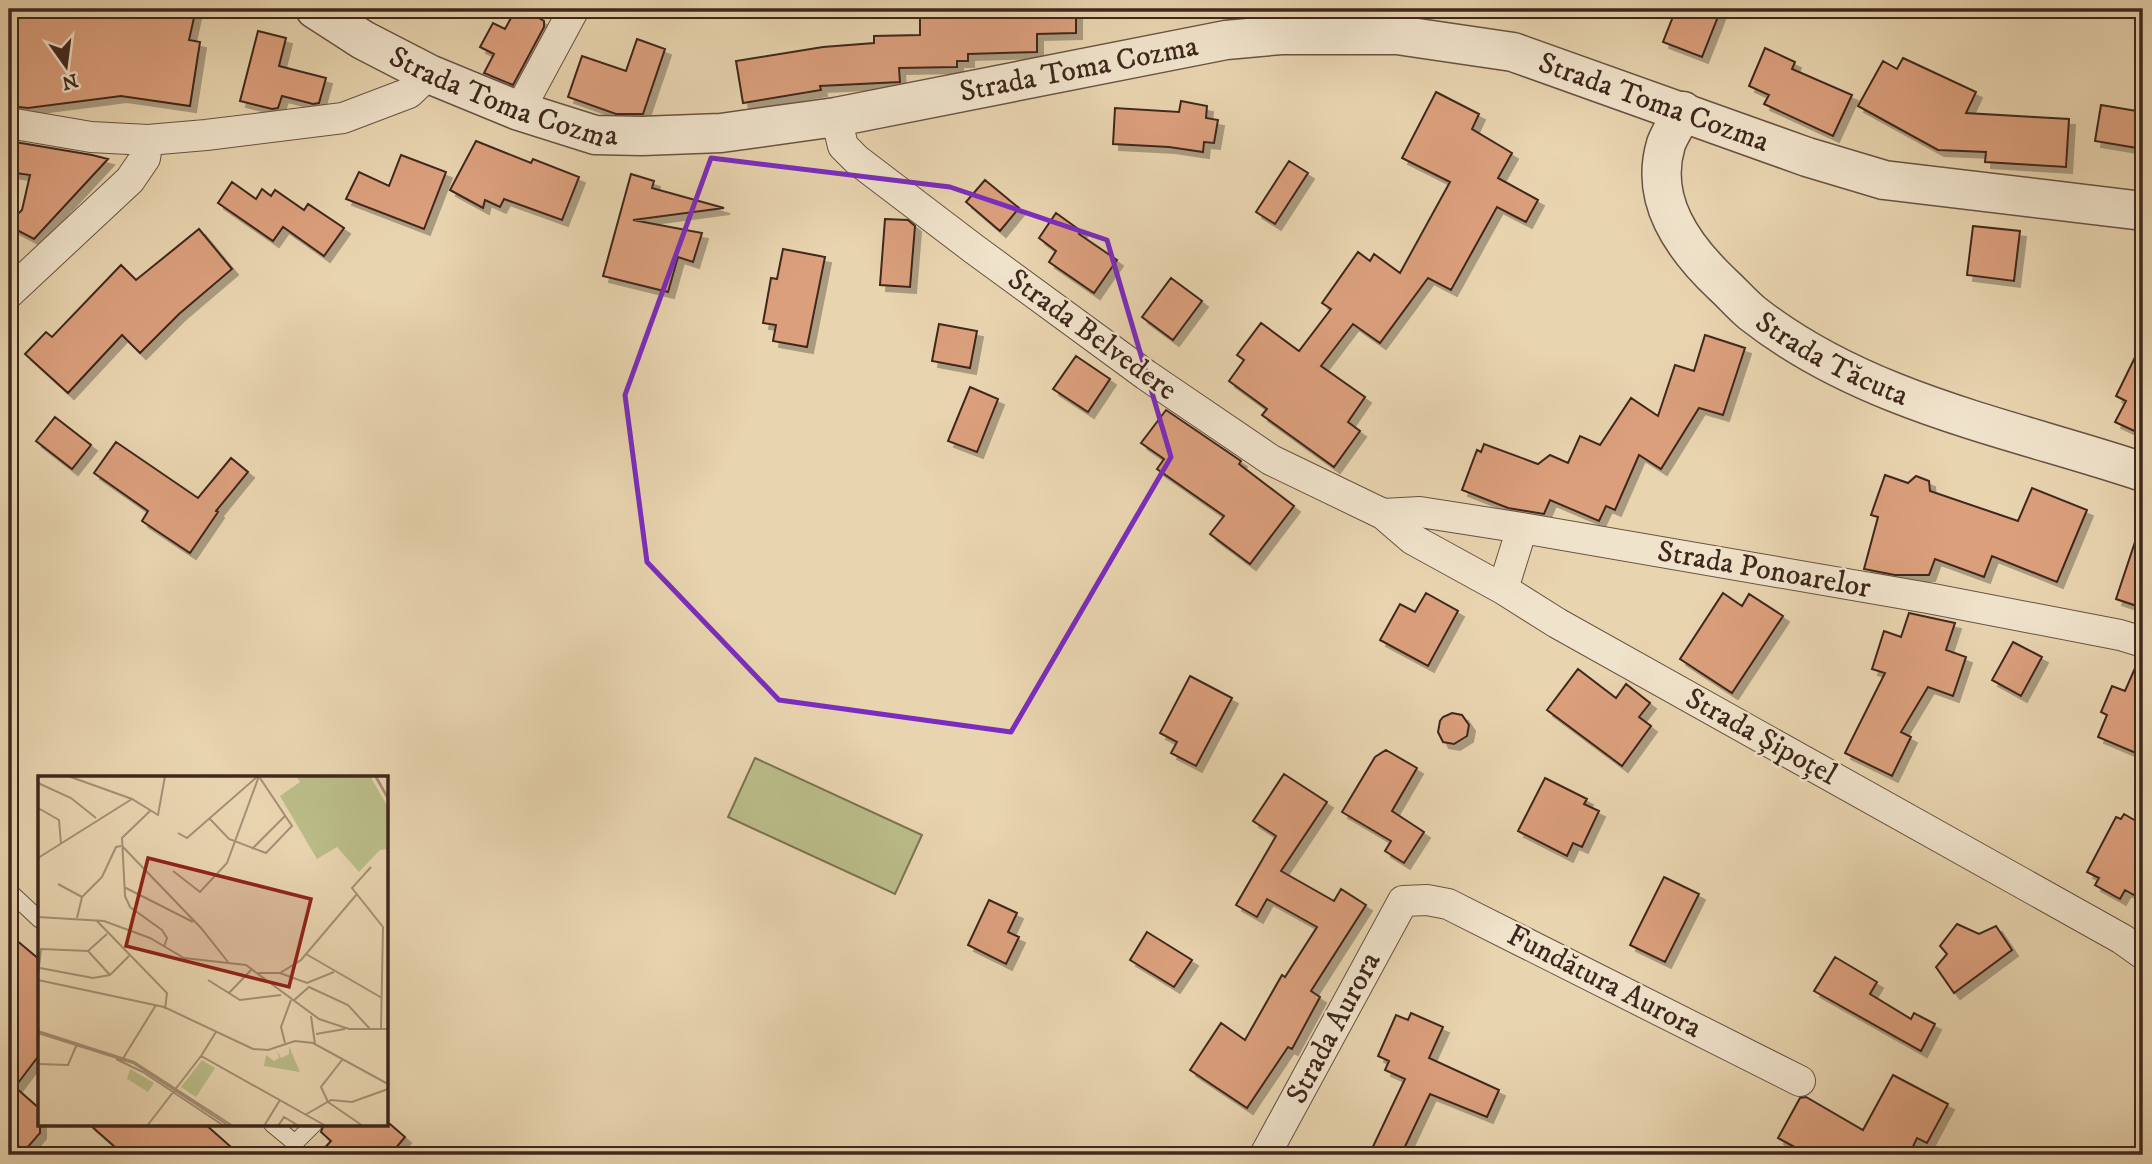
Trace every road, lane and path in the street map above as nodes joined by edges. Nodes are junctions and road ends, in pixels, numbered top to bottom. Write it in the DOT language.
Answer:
graph roads {
  1 [pos="315,9"];
  2 [pos="574,9"];
  3 [pos="429,75"];
  4 [pos="519,111"];
  5 [pos="1684,111"];
  6 [pos="836,117"];
  7 [pos="9,123"];
  8 [pos="148,140"];
  9 [pos="2143,211"];
  10 [pos="9,293"];
  11 [pos="2143,472"];
  12 [pos="1383,514"];
  13 [pos="1522,528"];
  14 [pos="1503,589"];
  15 [pos="2143,642"];
  16 [pos="9,891"];
  17 [pos="1403,901"];
  18 [pos="38,918"];
  19 [pos="2143,954"];
  20 [pos="1800,1081"];
  21 [pos="274,1126"];
  22 [pos="312,1126"];
  23 [pos="1265,1155"];
  1 -- 3 [label="street, Strada Toma Cozma"];
  2 -- 4 [label="street"];
  3 -- 4 [label="street, Strada Toma Cozma"];
  3 -- 8 [label="street"];
  4 -- 6 [label="street, Strada Toma Cozma"];
  5 -- 6 [label="street, Strada Toma Cozma"];
  5 -- 9 [label="street, Strada Toma Cozma"];
  5 -- 11 [label="street, Strada Tăcuta"];
  6 -- 12 [label="street, Strada Belvedere"];
  7 -- 8 [label="street"];
  8 -- 10 [label="street"];
  12 -- 13 [label="street, Strada Ponoarelor"];
  12 -- 14 [label="street, Strada Șipoțel"];
  13 -- 14 [label="street"];
  13 -- 15 [label="street, Strada Ponoarelor"];
  14 -- 19 [label="street, Strada Șipoțel"];
  16 -- 18 [label="lane"];
  17 -- 20 [label="street, Fundătura Aurora"];
  17 -- 23 [label="street, Strada Aurora"];
  21 -- 22 [label="lane"];
}
